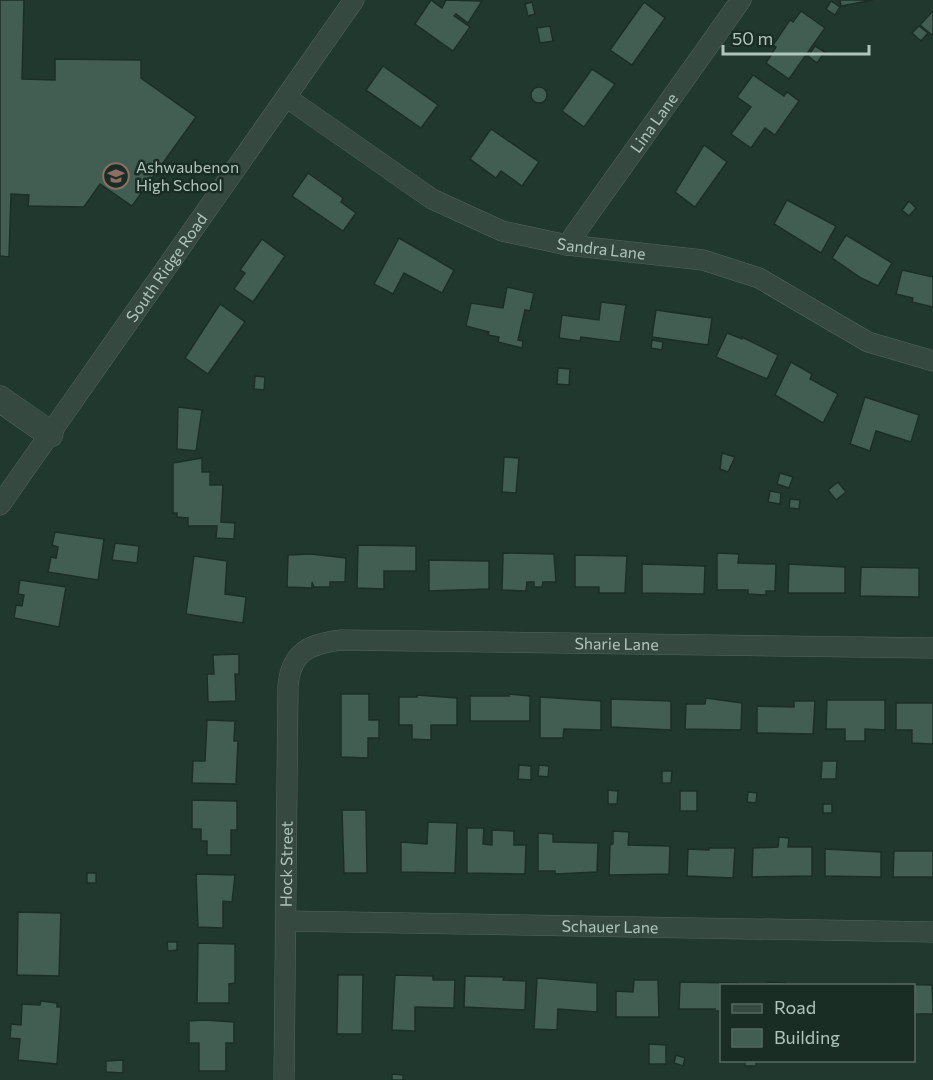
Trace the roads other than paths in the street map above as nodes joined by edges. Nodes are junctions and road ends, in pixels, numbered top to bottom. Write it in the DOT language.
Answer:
graph roads {
  1 [pos="354,0"];
  2 [pos="741,0"];
  3 [pos="286,97"];
  4 [pos="567,245"];
  5 [pos="933,361"];
  6 [pos="0,399"];
  7 [pos="50,434"];
  8 [pos="0,506"];
  9 [pos="933,648"];
  10 [pos="302,652"];
  11 [pos="286,921"];
  12 [pos="933,932"];
  13 [pos="284,1080"];
  1 -- 3 [label="street, South Ridge Road"];
  2 -- 4 [label="street, Lina Lane"];
  3 -- 4 [label="street, Sandra Lane"];
  3 -- 7 [label="street, South Ridge Road"];
  4 -- 5 [label="street, Sandra Lane"];
  6 -- 7 [label="street"];
  7 -- 8 [label="street, South Ridge Road"];
  9 -- 10 [label="street, Sharie Lane"];
  10 -- 11 [label="street, Hock Street"];
  11 -- 12 [label="street, Schauer Lane"];
  11 -- 13 [label="street, Hock Street"];
}
